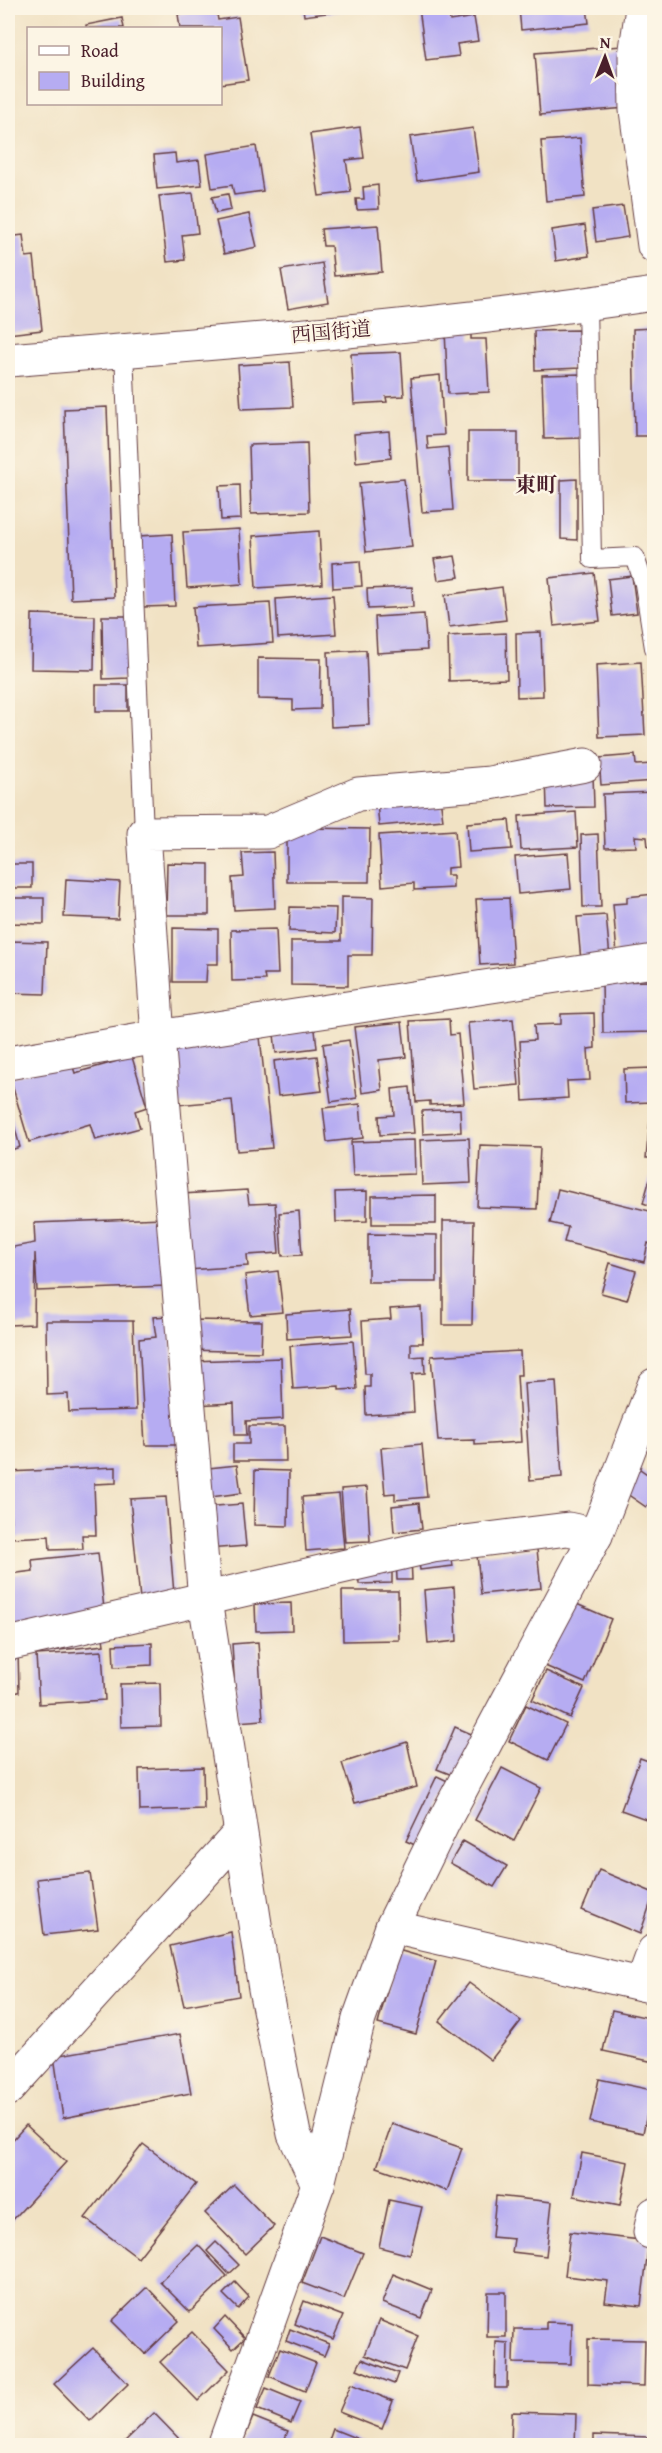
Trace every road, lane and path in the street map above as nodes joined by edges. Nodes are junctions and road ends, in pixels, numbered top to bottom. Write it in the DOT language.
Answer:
graph roads {
  1 [pos="642,8"];
  2 [pos="654,246"];
  3 [pos="654,294"];
  4 [pos="587,304"];
  5 [pos="124,351"];
  6 [pos="8,360"];
  7 [pos="654,648"];
  8 [pos="585,765"];
  9 [pos="144,833"];
  10 [pos="654,961"];
  11 [pos="158,1037"];
  12 [pos="8,1063"];
  13 [pos="654,1385"];
  14 [pos="596,1535"];
  15 [pos="206,1600"];
  16 [pos="8,1644"];
  17 [pos="240,1833"];
  18 [pos="392,1927"];
  19 [pos="654,1951"];
  20 [pos="648,1985"];
  21 [pos="8,2089"];
  22 [pos="318,2184"];
  23 [pos="224,2445"];
  1 -- 2 [label="street"];
  3 -- 4 [label="street, 西国街道"];
  4 -- 5 [label="street, 西国街道"];
  4 -- 7 [label="lane"];
  5 -- 6 [label="street, 西国街道"];
  5 -- 9 [label="lane"];
  8 -- 9 [label="street"];
  9 -- 11 [label="street"];
  10 -- 11 [label="street"];
  11 -- 12 [label="street"];
  11 -- 15 [label="street"];
  13 -- 14 [label="street"];
  14 -- 15 [label="street"];
  14 -- 18 [label="street"];
  15 -- 16 [label="street"];
  15 -- 17 [label="street"];
  17 -- 21 [label="street"];
  17 -- 22 [label="street"];
  18 -- 20 [label="street"];
  18 -- 22 [label="street"];
  19 -- 20 [label="street"];
  22 -- 23 [label="street"];
}
